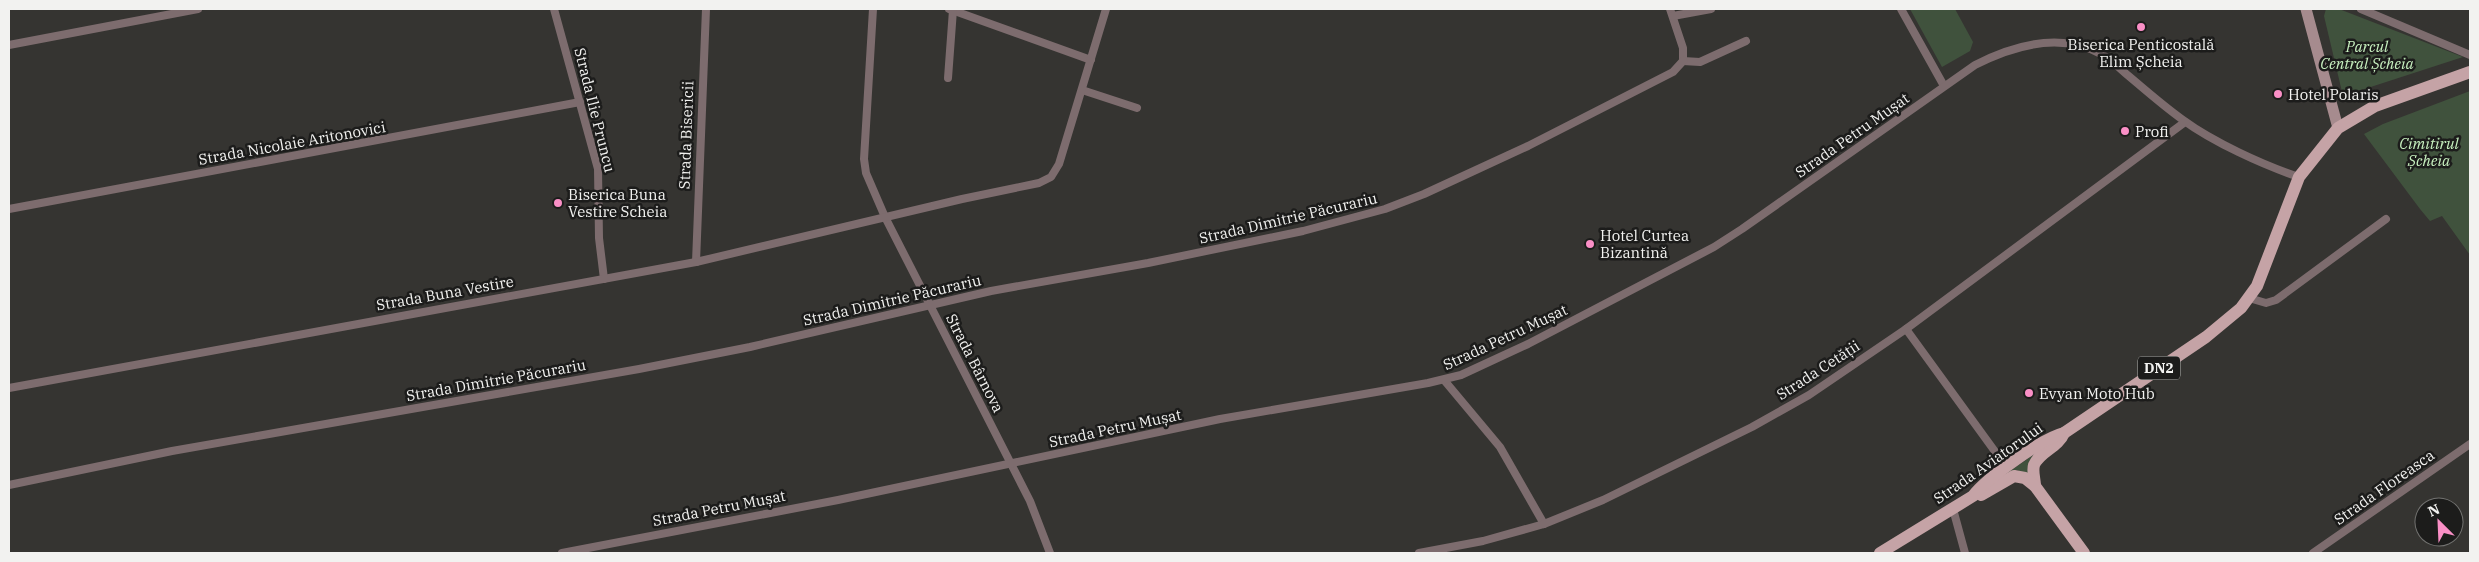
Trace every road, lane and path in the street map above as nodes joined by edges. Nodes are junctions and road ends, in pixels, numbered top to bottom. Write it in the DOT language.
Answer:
graph roads {
  1 [pos="198,9"];
  2 [pos="554,9"];
  3 [pos="706,9"];
  4 [pos="872,9"];
  5 [pos="951,9"];
  6 [pos="1106,9"];
  7 [pos="1711,9"];
  8 [pos="1901,9"];
  9 [pos="2361,9"];
  10 [pos="2309,11"];
  11 [pos="1672,12"];
  12 [pos="1746,41"];
  13 [pos="9,45"];
  14 [pos="2470,55"];
  15 [pos="1091,60"];
  16 [pos="1684,61"];
  17 [pos="2470,72"];
  18 [pos="948,78"];
  19 [pos="1944,86"];
  20 [pos="1082,90"];
  21 [pos="580,102"];
  22 [pos="1137,108"];
  23 [pos="2185,122"];
  24 [pos="2338,128"];
  25 [pos="2299,177"];
  26 [pos="9,209"];
  27 [pos="885,217"];
  28 [pos="2386,219"];
  29 [pos="696,262"];
  30 [pos="604,278"];
  31 [pos="2249,298"];
  32 [pos="930,305"];
  33 [pos="1906,328"];
  34 [pos="1444,380"];
  35 [pos="9,388"];
  36 [pos="2064,433"];
  37 [pos="2470,444"];
  38 [pos="1011,464"];
  39 [pos="2007,468"];
  40 [pos="9,485"];
  41 [pos="2036,486"];
  42 [pos="1973,496"];
  43 [pos="1953,509"];
  44 [pos="1544,524"];
  45 [pos="562,553"];
  46 [pos="1050,553"];
  47 [pos="1419,553"];
  48 [pos="1880,553"];
  49 [pos="1965,553"];
  50 [pos="2084,553"];
  51 [pos="2313,553"];
  1 -- 13 [label="street"];
  2 -- 21 [label="street, Strada Ilie Pruncu"];
  3 -- 29 [label="street, Strada Bisericii"];
  4 -- 27 [label="street, Strada Bârnova"];
  5 -- 15 [label="street"];
  5 -- 18 [label="street"];
  6 -- 15 [label="street, Strada Buna Vestire"];
  7 -- 11 [label="street"];
  8 -- 19 [label="street"];
  9 -- 14 [label="street"];
  10 -- 24 [label="main road"];
  11 -- 16 [label="street"];
  12 -- 16 [label="street"];
  15 -- 20 [label="street, Strada Buna Vestire"];
  16 -- 32 [label="street, Strada Dimitrie Păcurariu"];
  17 -- 24 [label="main road, DN2"];
  19 -- 23 [label="street, Strada Petru Mușat"];
  19 -- 34 [label="street, Strada Petru Mușat"];
  20 -- 22 [label="street"];
  20 -- 27 [label="street, Strada Buna Vestire"];
  21 -- 26 [label="street, Strada Nicolaie Aritonovici"];
  21 -- 30 [label="street, Strada Ilie Pruncu"];
  23 -- 25 [label="street, Strada Petru Mușat"];
  23 -- 33 [label="street, Strada Cetății"];
  24 -- 25 [label="main road, DN2"];
  25 -- 31 [label="main road, DN2"];
  27 -- 29 [label="street, Strada Buna Vestire"];
  27 -- 32 [label="street, Strada Bârnova"];
  28 -- 31 [label="street"];
  29 -- 30 [label="street, Strada Buna Vestire"];
  30 -- 35 [label="street, Strada Buna Vestire"];
  31 -- 36 [label="main road, DN2"];
  32 -- 38 [label="street, Strada Bârnova"];
  32 -- 40 [label="street, Strada Dimitrie Păcurariu"];
  33 -- 39 [label="street"];
  33 -- 44 [label="street, Strada Cetății"];
  34 -- 38 [label="street, Strada Petru Mușat"];
  34 -- 44 [label="street"];
  36 -- 39 [label="main road, Strada Aviatorului"];
  36 -- 41 [label="main road, DN2"];
  37 -- 51 [label="street, Strada Floreasca"];
  38 -- 45 [label="street, Strada Petru Mușat"];
  38 -- 46 [label="street, Strada Bârnova"];
  39 -- 42 [label="main road, Strada Aviatorului"];
  41 -- 42 [label="main road"];
  41 -- 50 [label="main road"];
  42 -- 43 [label="main road, Strada Aviatorului"];
  43 -- 48 [label="main road, Strada Aviatorului"];
  43 -- 49 [label="street"];
  44 -- 47 [label="street, Strada Cetății"];
}
